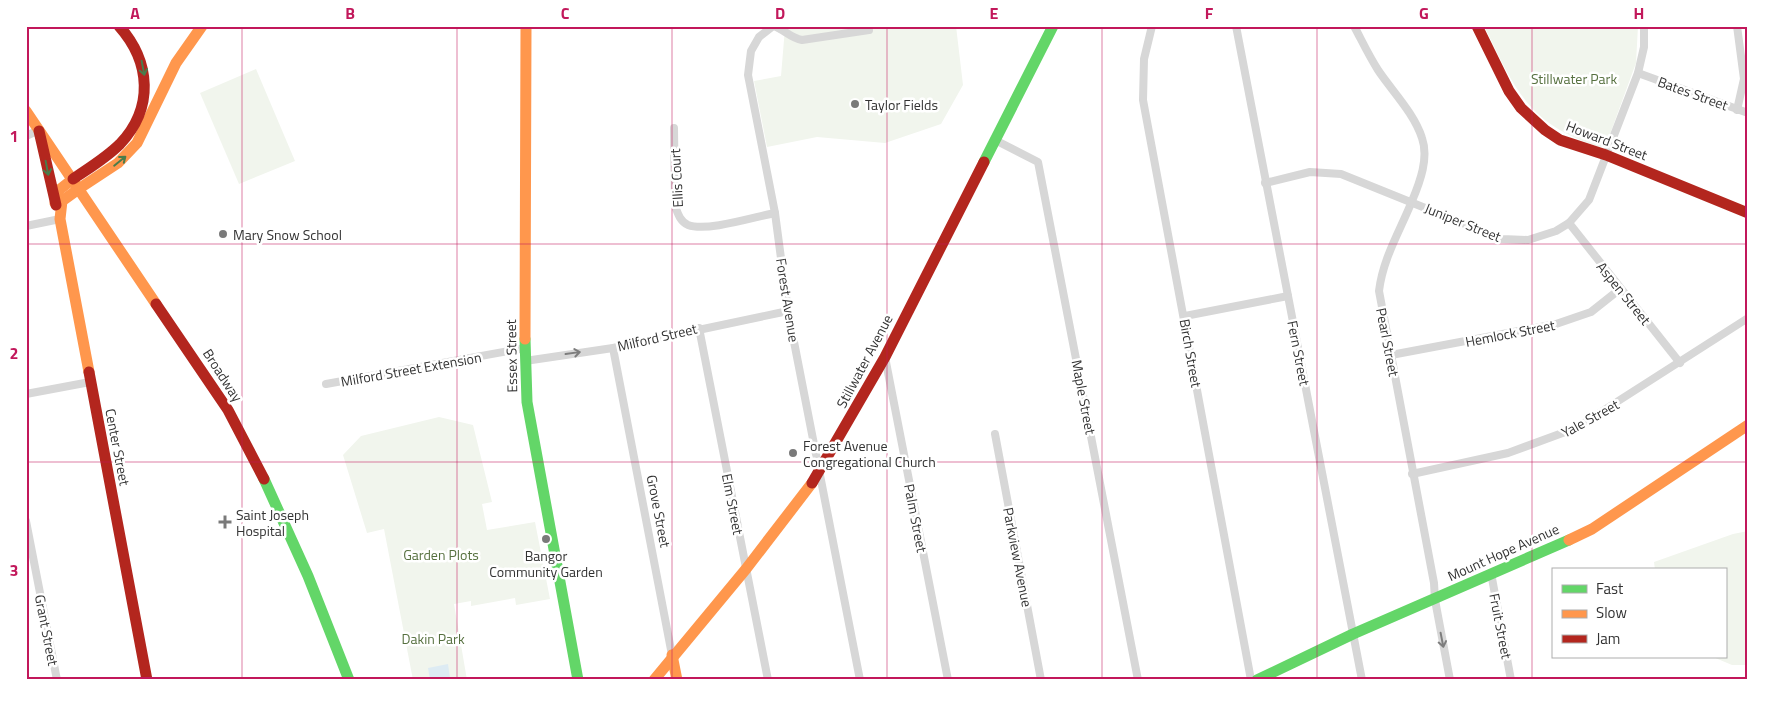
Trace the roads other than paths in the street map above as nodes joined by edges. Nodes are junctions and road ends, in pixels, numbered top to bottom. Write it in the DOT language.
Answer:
graph roads {
  1 [pos="119,26"];
  2 [pos="202,26"];
  3 [pos="526,26"];
  4 [pos="1053,26"];
  5 [pos="1152,26"];
  6 [pos="1236,26"];
  7 [pos="1354,26"];
  8 [pos="1477,26"];
  9 [pos="1644,26"];
  10 [pos="1736,26"];
  11 [pos="869,30"];
  12 [pos="1638,73"];
  13 [pos="1737,110"];
  14 [pos="26,111"];
  15 [pos="1748,113"];
  16 [pos="674,128"];
  17 [pos="39,130"];
  18 [pos="26,136"];
  19 [pos="995,140"];
  20 [pos="1606,155"];
  21 [pos="1265,182"];
  22 [pos="76,184"];
  23 [pos="1412,202"];
  24 [pos="56,205"];
  25 [pos="775,213"];
  26 [pos="1748,213"];
  27 [pos="60,219"];
  28 [pos="1569,223"];
  29 [pos="26,226"];
  30 [pos="1620,289"];
  31 [pos="1288,296"];
  32 [pos="788,310"];
  33 [pos="1185,316"];
  34 [pos="1748,318"];
  35 [pos="699,328"];
  36 [pos="525,348"];
  37 [pos="613,348"];
  38 [pos="1391,355"];
  39 [pos="885,357"];
  40 [pos="525,360"];
  41 [pos="1680,363"];
  42 [pos="90,382"];
  43 [pos="326,384"];
  44 [pos="26,394"];
  45 [pos="1748,425"];
  46 [pos="995,434"];
  47 [pos="820,472"];
  48 [pos="1412,474"];
  49 [pos="26,521"];
  50 [pos="746,568"];
  51 [pos="1491,573"];
  52 [pos="1435,600"];
  53 [pos="1353,634"];
  54 [pos="672,655"];
  55 [pos="57,680"];
  56 [pos="147,680"];
  57 [pos="349,680"];
  58 [pos="578,680"];
  59 [pos="654,680"];
  60 [pos="677,680"];
  61 [pos="768,680"];
  62 [pos="860,680"];
  63 [pos="948,680"];
  64 [pos="1041,680"];
  65 [pos="1138,680"];
  66 [pos="1251,680"];
  67 [pos="1257,680"];
  68 [pos="1362,680"];
  69 [pos="1450,680"];
  70 [pos="1511,680"];
  1 -- 22 [label="main road, one-way"];
  22 -- 2 [label="main road, one-way"];
  3 -- 36 [label="main road, Essex Street"];
  4 -- 19 [label="main road, Stillwater Avenue"];
  5 -- 33 [label="street, Birch Street"];
  6 -- 21 [label="street, Fern Street"];
  7 -- 23 [label="street, Pearl Street"];
  8 -- 20 [label="main road, Howard Street"];
  9 -- 12 [label="street, Juniper Street"];
  10 -- 13 [label="street"];
  11 -- 25 [label="street, Forest Avenue"];
  12 -- 13 [label="street, Bates Street"];
  12 -- 20 [label="street, Juniper Street"];
  13 -- 15 [label="street, Bates Street"];
  14 -- 17 [label="main road, Broadway"];
  16 -- 25 [label="street, Ellis Court"];
  17 -- 18 [label="street"];
  17 -- 22 [label="main road, Broadway"];
  17 -- 24 [label="main road, Center Street, one-way"];
  19 -- 39 [label="main road, Stillwater Avenue"];
  19 -- 65 [label="street, Maple Street"];
  20 -- 26 [label="main road, Howard Street"];
  20 -- 28 [label="street, Juniper Street"];
  21 -- 23 [label="street, Juniper Street"];
  21 -- 31 [label="street, Fern Street"];
  22 -- 24 [label="main road"];
  22 -- 27 [label="main road, Center Street"];
  22 -- 57 [label="main road, Broadway"];
  23 -- 28 [label="street, Juniper Street"];
  23 -- 38 [label="street, Pearl Street"];
  24 -- 27 [label="main road, Center Street"];
  25 -- 32 [label="street, Forest Avenue"];
  27 -- 29 [label="street"];
  27 -- 42 [label="main road, Center Street"];
  28 -- 30 [label="street, Aspen Street"];
  30 -- 38 [label="street, Hemlock Street"];
  30 -- 41 [label="street, Aspen Street"];
  31 -- 33 [label="street"];
  31 -- 53 [label="street, Fern Street"];
  32 -- 35 [label="street, Milford Street"];
  32 -- 47 [label="street, Forest Avenue"];
  33 -- 66 [label="street, Birch Street"];
  34 -- 41 [label="street, Yale Street"];
  35 -- 37 [label="street, Milford Street"];
  35 -- 50 [label="street, Elm Street"];
  36 -- 40 [label="main road, Essex Street"];
  36 -- 43 [label="street, Milford Street Extension"];
  40 -- 37 [label="street, Milford Street, one-way"];
  37 -- 54 [label="street, Grove Street"];
  38 -- 48 [label="street, Pearl Street"];
  39 -- 47 [label="main road, Stillwater Avenue"];
  39 -- 63 [label="street, Palm Street"];
  40 -- 58 [label="main road, Essex Street"];
  41 -- 48 [label="street, Yale Street"];
  42 -- 44 [label="street"];
  42 -- 56 [label="main road, Center Street"];
  45 -- 51 [label="main road, Mount Hope Avenue"];
  46 -- 64 [label="street, Parkview Avenue"];
  47 -- 50 [label="main road, Stillwater Avenue"];
  47 -- 62 [label="street, Forest Avenue"];
  48 -- 52 [label="street, Pearl Street"];
  49 -- 55 [label="street, Grant Street"];
  50 -- 54 [label="main road, Stillwater Avenue"];
  50 -- 61 [label="street, Elm Street"];
  51 -- 52 [label="main road, Mount Hope Avenue"];
  51 -- 70 [label="street, Fruit Street"];
  52 -- 53 [label="main road, Mount Hope Avenue"];
  52 -- 69 [label="street, Pearl Street, one-way"];
  53 -- 67 [label="main road, Mount Hope Avenue"];
  53 -- 68 [label="street, Fern Street"];
  54 -- 59 [label="main road, Stillwater Avenue"];
  54 -- 60 [label="main road, Grove Street"];
}
